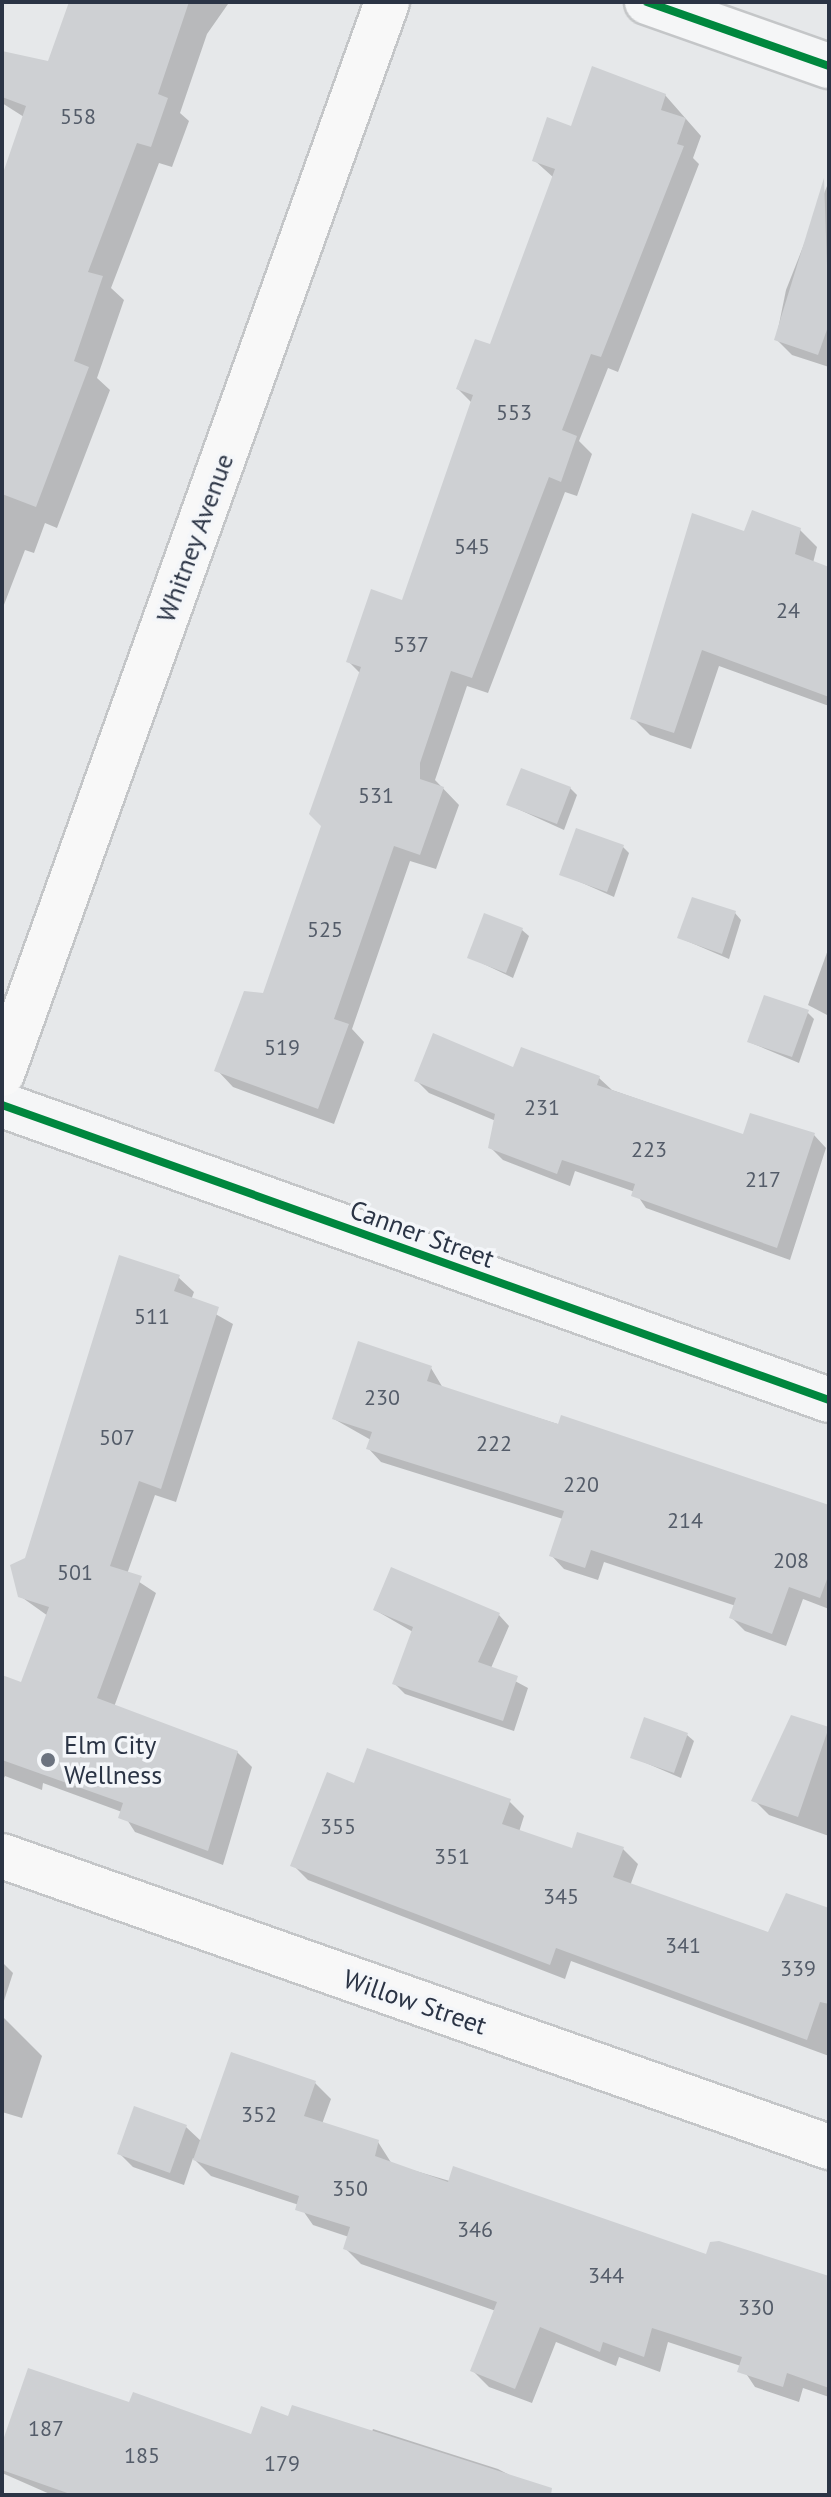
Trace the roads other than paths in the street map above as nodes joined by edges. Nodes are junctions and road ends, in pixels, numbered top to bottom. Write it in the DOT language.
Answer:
graph roads {
  1 [pos="387,2"];
  2 [pos="647,2"];
  3 [pos="829,66"];
  4 [pos="2,1074"];
  5 [pos="2,1105"];
  6 [pos="829,1400"];
  7 [pos="2,1856"];
  8 [pos="829,2147"];
  1 -- 4 [label="main road, Whitney Avenue"];
  2 -- 3 [label="street"];
  5 -- 6 [label="street, Canner Street"];
  7 -- 8 [label="main road, Willow Street"];
}
